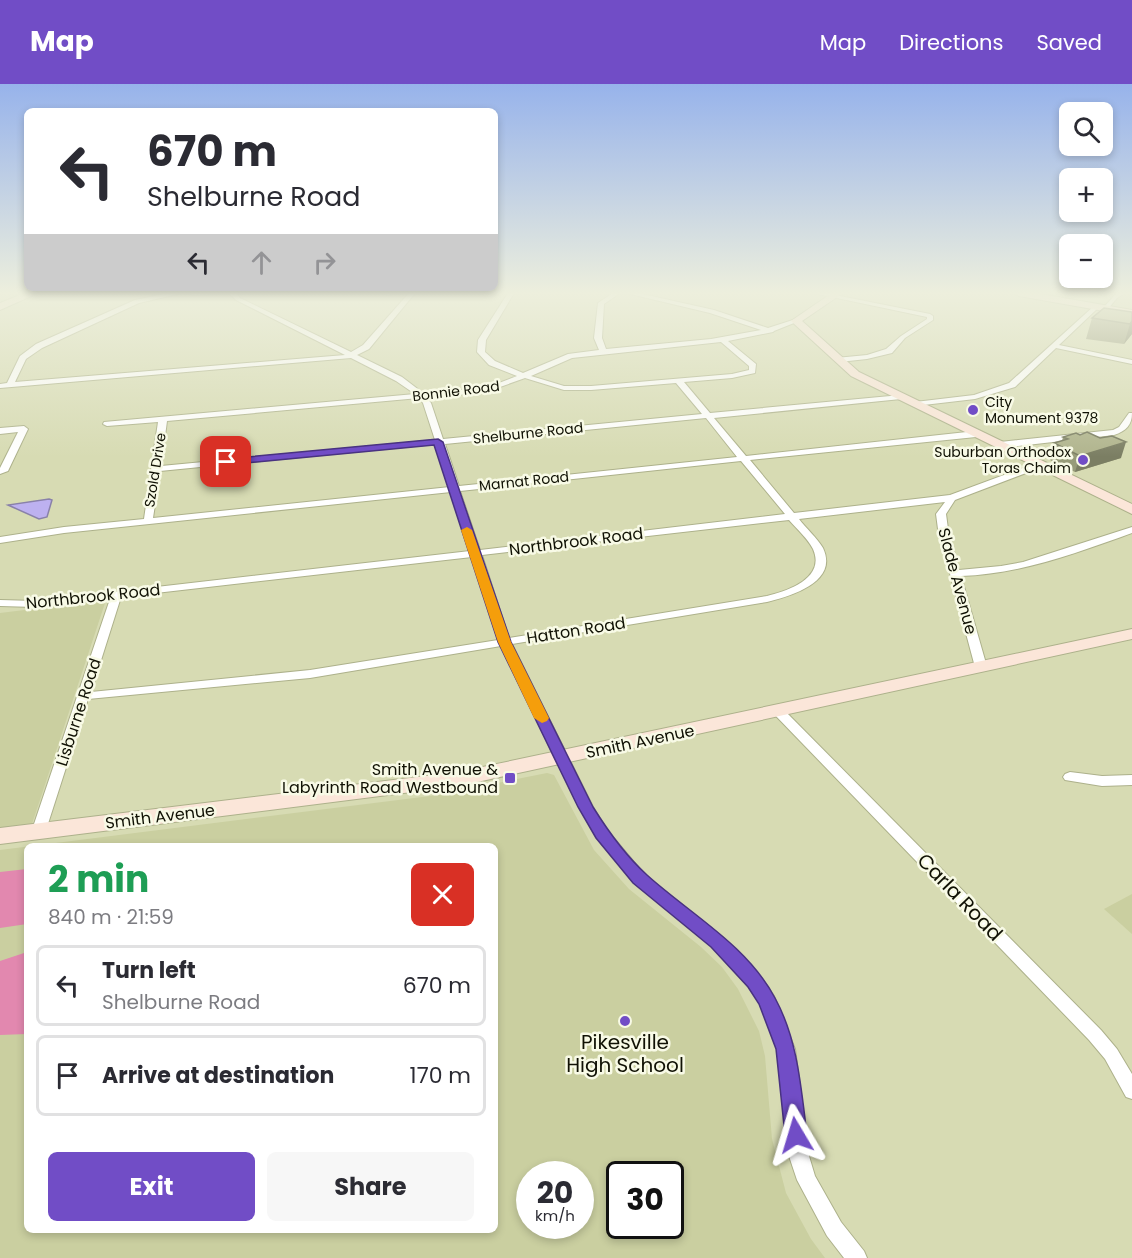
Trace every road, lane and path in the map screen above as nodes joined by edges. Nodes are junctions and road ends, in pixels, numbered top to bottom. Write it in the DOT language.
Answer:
graph roads {
  1 [pos="37,348"];
  2 [pos="337,348"];
  3 [pos="365,348"];
  4 [pos="480,348"];
  5 [pos="601,348"];
  6 [pos="649,348"];
  7 [pos="733,348"];
  8 [pos="826,348"];
  9 [pos="892,348"];
  10 [pos="1053,348"];
  11 [pos="1064,348"];
  12 [pos="603,352"];
  13 [pos="352,355"];
  14 [pos="839,360"];
  15 [pos="1132,362"];
  16 [pos="523,377"];
  17 [pos="678,380"];
  18 [pos="10,385"];
  19 [pos="0,386"];
  20 [pos="422,396"];
  21 [pos="901,397"];
  22 [pos="915,404"];
  23 [pos="1132,415"];
  24 [pos="708,416"];
  25 [pos="163,419"];
  26 [pos="107,424"];
  27 [pos="0,431"];
  28 [pos="976,434"];
  29 [pos="438,442"];
  30 [pos="1000,445"];
  31 [pos="743,458"];
  32 [pos="1040,465"];
  33 [pos="156,469"];
  34 [pos="2,471"];
  35 [pos="453,489"];
  36 [pos="952,498"];
  37 [pos="1132,510"];
  38 [pos="791,515"];
  39 [pos="148,522"];
  40 [pos="1132,530"];
  41 [pos="0,540"];
  42 [pos="474,553"];
  43 [pos="956,573"];
  44 [pos="117,594"];
  45 [pos="0,603"];
  46 [pos="1132,634"];
  47 [pos="505,642"];
  48 [pos="981,667"];
  49 [pos="84,696"];
  50 [pos="778,711"];
  51 [pos="561,758"];
  52 [pos="1070,777"];
  53 [pos="1132,780"];
  54 [pos="39,830"];
  55 [pos="0,836"];
  56 [pos="1132,1091"];
  57 [pos="857,1258"];
  1 -- 18 [label="street"];
  2 -- 13 [label="street"];
  3 -- 13 [label="street"];
  4 -- 16 [label="street"];
  5 -- 12 [label="street"];
  6 -- 12 [label="street, Bonnie Road"];
  7 -- 17 [label="street"];
  8 -- 14 [label="main road"];
  9 -- 14 [label="street"];
  10 -- 22 [label="street"];
  11 -- 15 [label="street"];
  12 -- 16 [label="street, Bonnie Road"];
  13 -- 18 [label="street"];
  13 -- 20 [label="street"];
  14 -- 21 [label="main road"];
  16 -- 17 [label="street"];
  16 -- 20 [label="street, Bonnie Road"];
  17 -- 24 [label="street, Hatton Road"];
  18 -- 19 [label="street"];
  20 -- 25 [label="street, Bonnie Road"];
  20 -- 29 [label="street"];
  21 -- 22 [label="main road"];
  21 -- 24 [label="street, Shelburne Road"];
  22 -- 28 [label="main road"];
  23 -- 30 [label="street"];
  24 -- 29 [label="street, Shelburne Road"];
  24 -- 31 [label="street, Hatton Road"];
  25 -- 26 [label="street, Bonnie Road"];
  25 -- 33 [label="street, Szold Drive"];
  27 -- 34 [label="street"];
  28 -- 30 [label="main road"];
  28 -- 31 [label="street, Marnat Road"];
  29 -- 33 [label="street, Shelburne Road"];
  29 -- 35 [label="street"];
  30 -- 32 [label="main road"];
  31 -- 35 [label="street, Marnat Road"];
  31 -- 38 [label="street, Hatton Road"];
  32 -- 36 [label="street, Northbrook Road"];
  32 -- 37 [label="main road"];
  33 -- 39 [label="street, Szold Drive"];
  35 -- 39 [label="street, Marnat Road"];
  35 -- 42 [label="street"];
  36 -- 38 [label="street, Northbrook Road"];
  36 -- 43 [label="street, Slade Avenue"];
  38 -- 42 [label="street, Northbrook Road"];
  38 -- 47 [label="street, Hatton Road"];
  39 -- 41 [label="street, Marnat Road"];
  40 -- 43 [label="street"];
  42 -- 44 [label="street, Northbrook Road"];
  42 -- 47 [label="street"];
  43 -- 48 [label="street, Slade Avenue"];
  44 -- 45 [label="street, Northbrook Road"];
  44 -- 49 [label="street, Lisburne Road"];
  46 -- 48 [label="main road, Smith Avenue"];
  47 -- 49 [label="street, Hatton Road"];
  47 -- 51 [label="street"];
  48 -- 50 [label="main road, Smith Avenue"];
  49 -- 54 [label="street, Lisburne Road"];
  50 -- 51 [label="main road, Smith Avenue"];
  50 -- 56 [label="street, Carla Road"];
  51 -- 54 [label="main road, Smith Avenue"];
  51 -- 57 [label="street"];
  52 -- 53 [label="street"];
  54 -- 55 [label="main road, Smith Avenue"];
}
